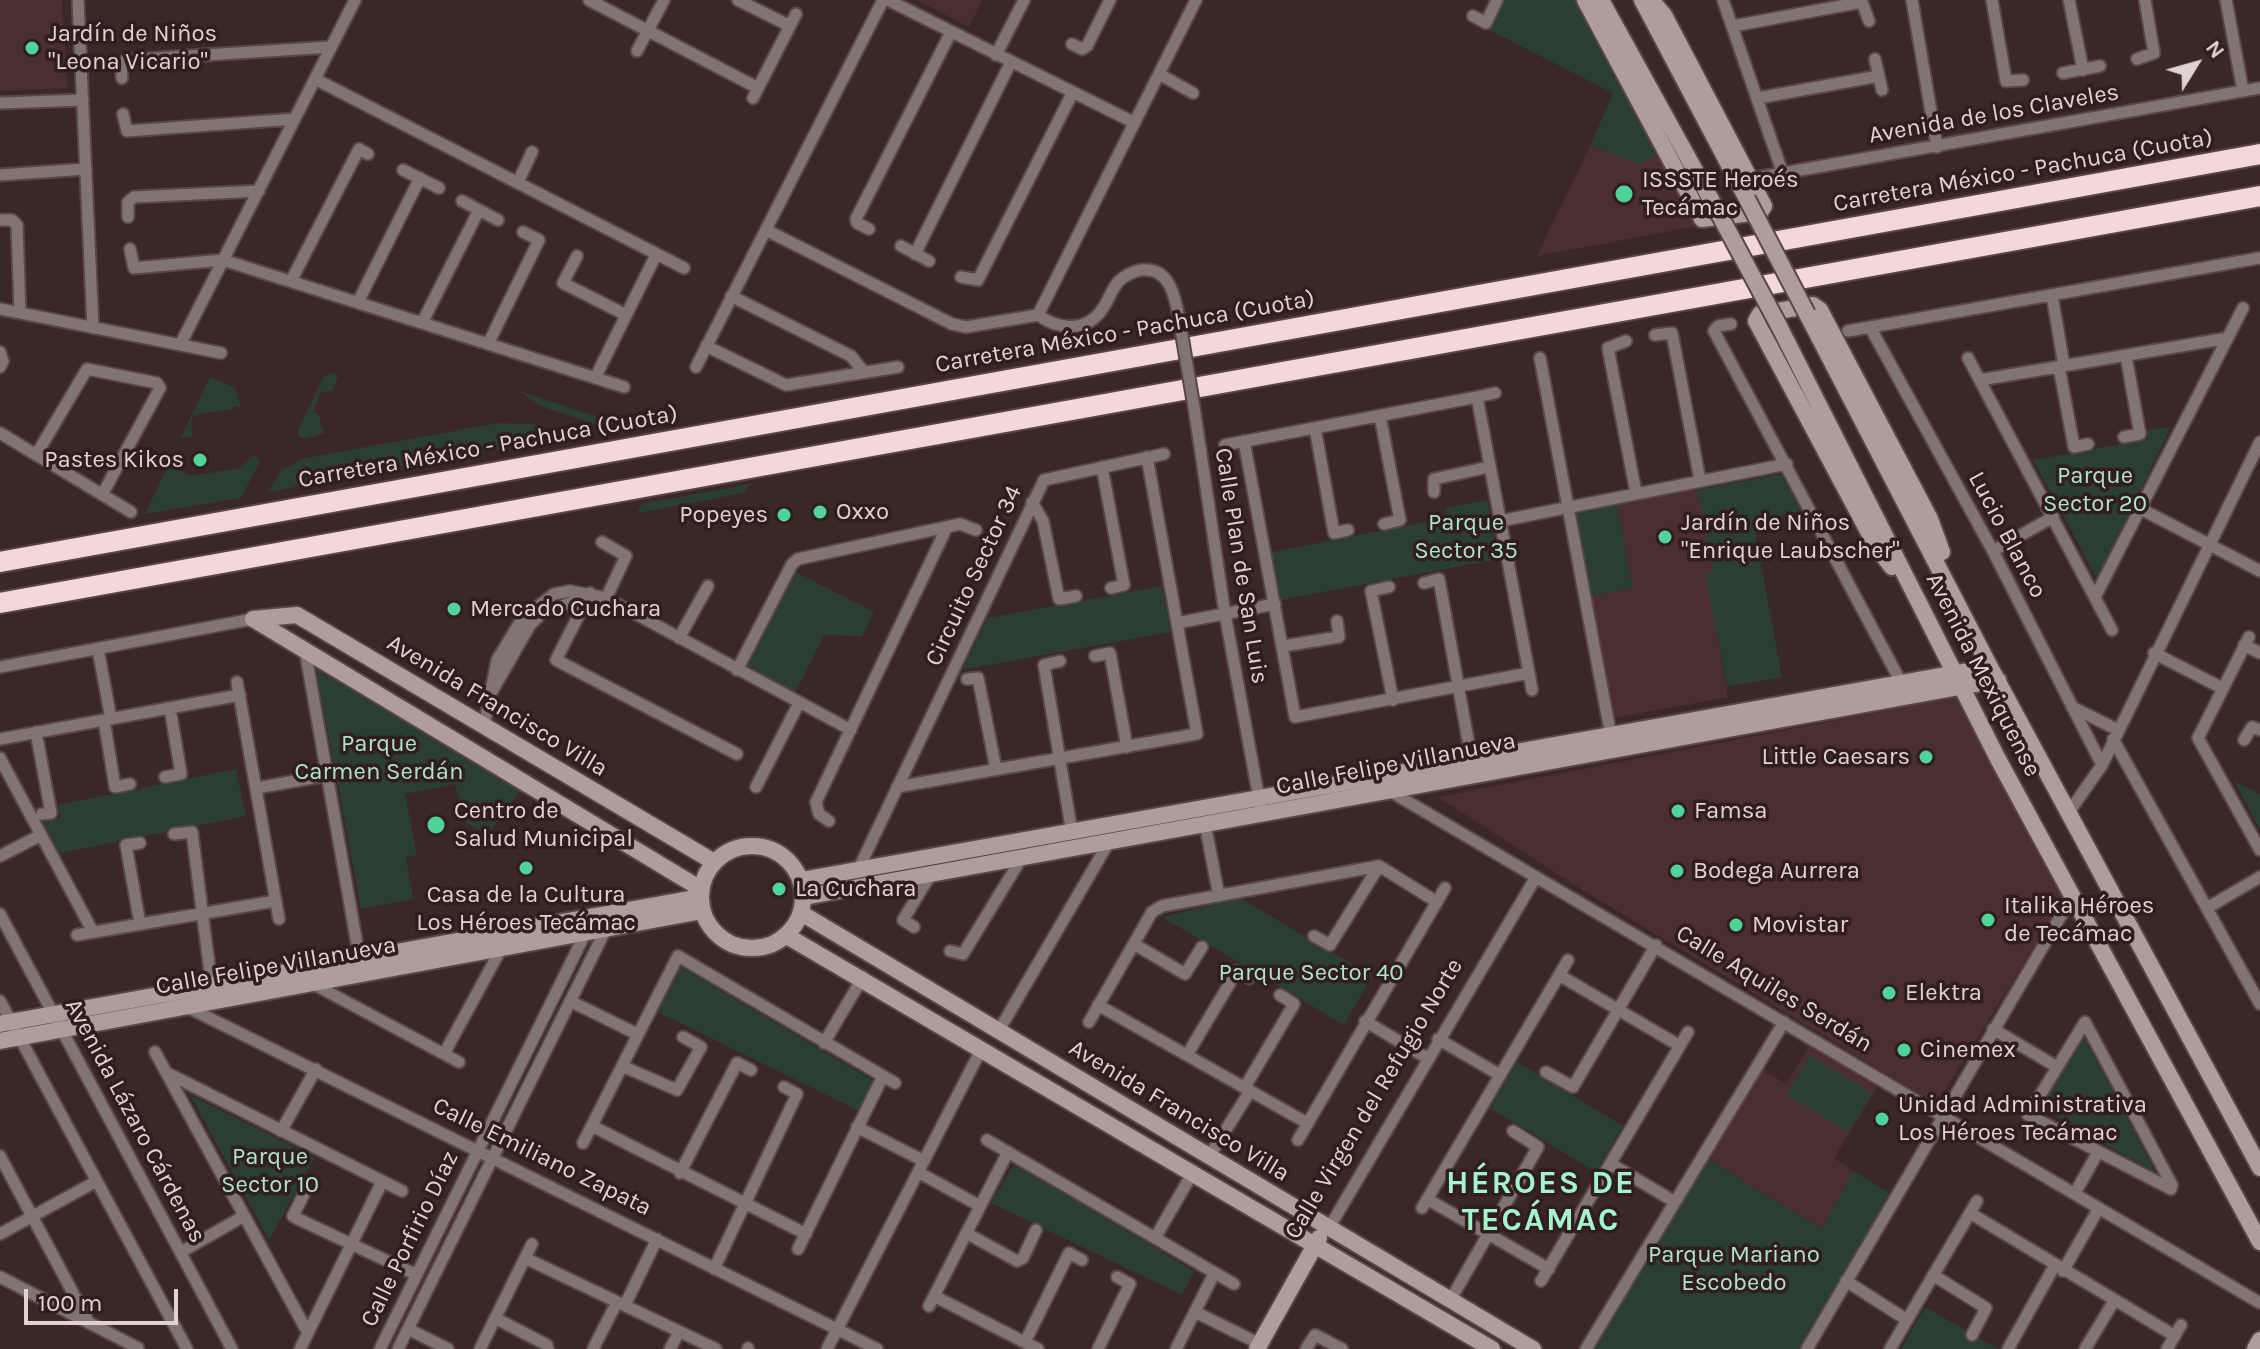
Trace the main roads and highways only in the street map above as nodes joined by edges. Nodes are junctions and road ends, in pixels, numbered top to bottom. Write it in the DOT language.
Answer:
graph roads {
  1 [pos="1585,0"];
  2 [pos="1601,0"];
  3 [pos="1642,0"];
  4 [pos="1651,0"];
  5 [pos="2260,154"];
  6 [pos="2260,196"];
  7 [pos="0,562"];
  8 [pos="1914,594"];
  9 [pos="0,603"];
  10 [pos="1961,606"];
  11 [pos="1994,674"];
  12 [pos="1958,681"];
  13 [pos="1462,768"];
  14 [pos="1260,807"];
  15 [pos="714,862"];
  16 [pos="801,880"];
  17 [pos="701,899"];
  18 [pos="802,905"];
  19 [pos="787,936"];
  20 [pos="10,1028"];
  21 [pos="0,1041"];
  22 [pos="2260,1168"];
  23 [pos="1329,1228"];
  24 [pos="2260,1242"];
  25 [pos="1314,1244"];
  26 [pos="2260,1340"];
  27 [pos="1258,1346"];
  28 [pos="1492,1349"];
  29 [pos="1533,1349"];
  30 [pos="2255,1349"];
  1 -- 4 [label="main road"];
  2 -- 8 [label="main road, Avenida Mexiquense, bridge"];
  3 -- 10 [label="main road, Avenida Mexiquense, bridge"];
  5 -- 7 [label="highway, Carretera México - Pachuca (Cuota)"];
  6 -- 9 [label="highway"];
  8 -- 10 [label="main road"];
  8 -- 12 [label="main road, Avenida Mexiquense"];
  10 -- 11 [label="main road, Avenida Mexiquense"];
  11 -- 12 [label="main road, Calle Felipe Villanueva"];
  11 -- 22 [label="main road, Avenida Mexiquense"];
  12 -- 13 [label="main road, Calle Felipe Villanueva"];
  12 -- 13 [label="main road, Calle Felipe Villanueva"];
  12 -- 24 [label="main road, Avenida Mexiquense"];
  13 -- 14 [label="main road, Calle Felipe Villanueva"];
  13 -- 14 [label="main road, Calle Felipe Villanueva"];
  14 -- 16 [label="main road, Calle Felipe Villanueva"];
  14 -- 18 [label="main road, Calle Felipe Villanueva"];
  15 -- 16 [label="main road"];
  15 -- 17 [label="main road"];
  15 -- 17 [label="main road, Avenida Francisco Villa"];
  16 -- 18 [label="main road"];
  17 -- 19 [label="main road"];
  17 -- 20 [label="main road, Calle Felipe Villanueva"];
  17 -- 20 [label="main road, Calle Felipe Villanueva"];
  18 -- 19 [label="main road"];
  18 -- 23 [label="main road, Avenida Francisco Villa"];
  19 -- 25 [label="main road, Avenida Francisco Villa"];
  20 -- 21 [label="main road, Calle Felipe Villanueva"];
  23 -- 25 [label="main road, Calle Virgen del Refugio Norte"];
  23 -- 29 [label="main road, Avenida Francisco Villa"];
  25 -- 27 [label="main road, Calle Virgen del Refugio Norte"];
  25 -- 28 [label="main road, Avenida Francisco Villa"];
  26 -- 30 [label="main road"];
}
